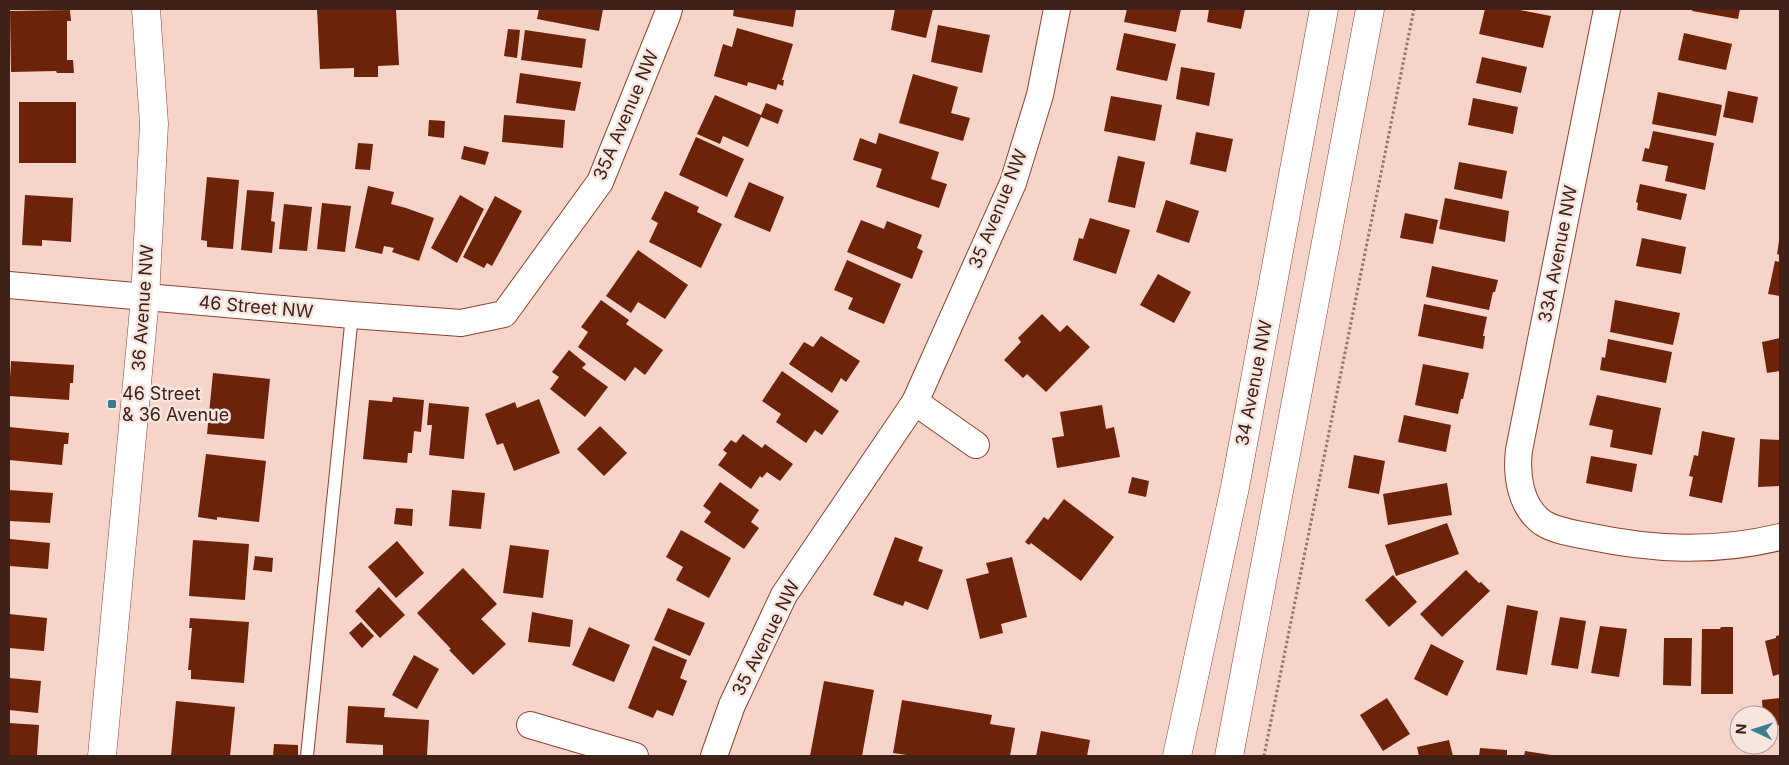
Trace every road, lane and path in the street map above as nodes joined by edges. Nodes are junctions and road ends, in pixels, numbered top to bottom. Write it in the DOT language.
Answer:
graph roads {
  1 [pos="146,9"];
  2 [pos="669,9"];
  3 [pos="1058,9"];
  4 [pos="1324,9"];
  5 [pos="1370,9"];
  6 [pos="1414,9"];
  7 [pos="1607,9"];
  8 [pos="9,285"];
  9 [pos="145,298"];
  10 [pos="504,314"];
  11 [pos="352,316"];
  12 [pos="915,402"];
  13 [pos="976,445"];
  14 [pos="1780,537"];
  15 [pos="530,725"];
  16 [pos="102,756"];
  17 [pos="308,756"];
  18 [pos="635,756"];
  19 [pos="714,756"];
  20 [pos="1177,756"];
  21 [pos="1229,756"];
  22 [pos="1264,756"];
  1 -- 9 [label="main road, 36 Avenue NW"];
  2 -- 10 [label="street, 35A Avenue NW"];
  3 -- 12 [label="street, 35 Avenue NW"];
  4 -- 20 [label="main road, 34 Avenue NW"];
  5 -- 21 [label="main road"];
  6 -- 22 [label="path"];
  7 -- 14 [label="street, 33A Avenue NW"];
  8 -- 9 [label="street, 46 Street NW"];
  9 -- 11 [label="street, 46 Street NW"];
  9 -- 16 [label="main road, 36 Avenue NW"];
  10 -- 11 [label="street, 46 Street NW"];
  11 -- 17 [label="lane"];
  12 -- 13 [label="street"];
  12 -- 19 [label="street, 35 Avenue NW"];
  15 -- 18 [label="street"];
}
